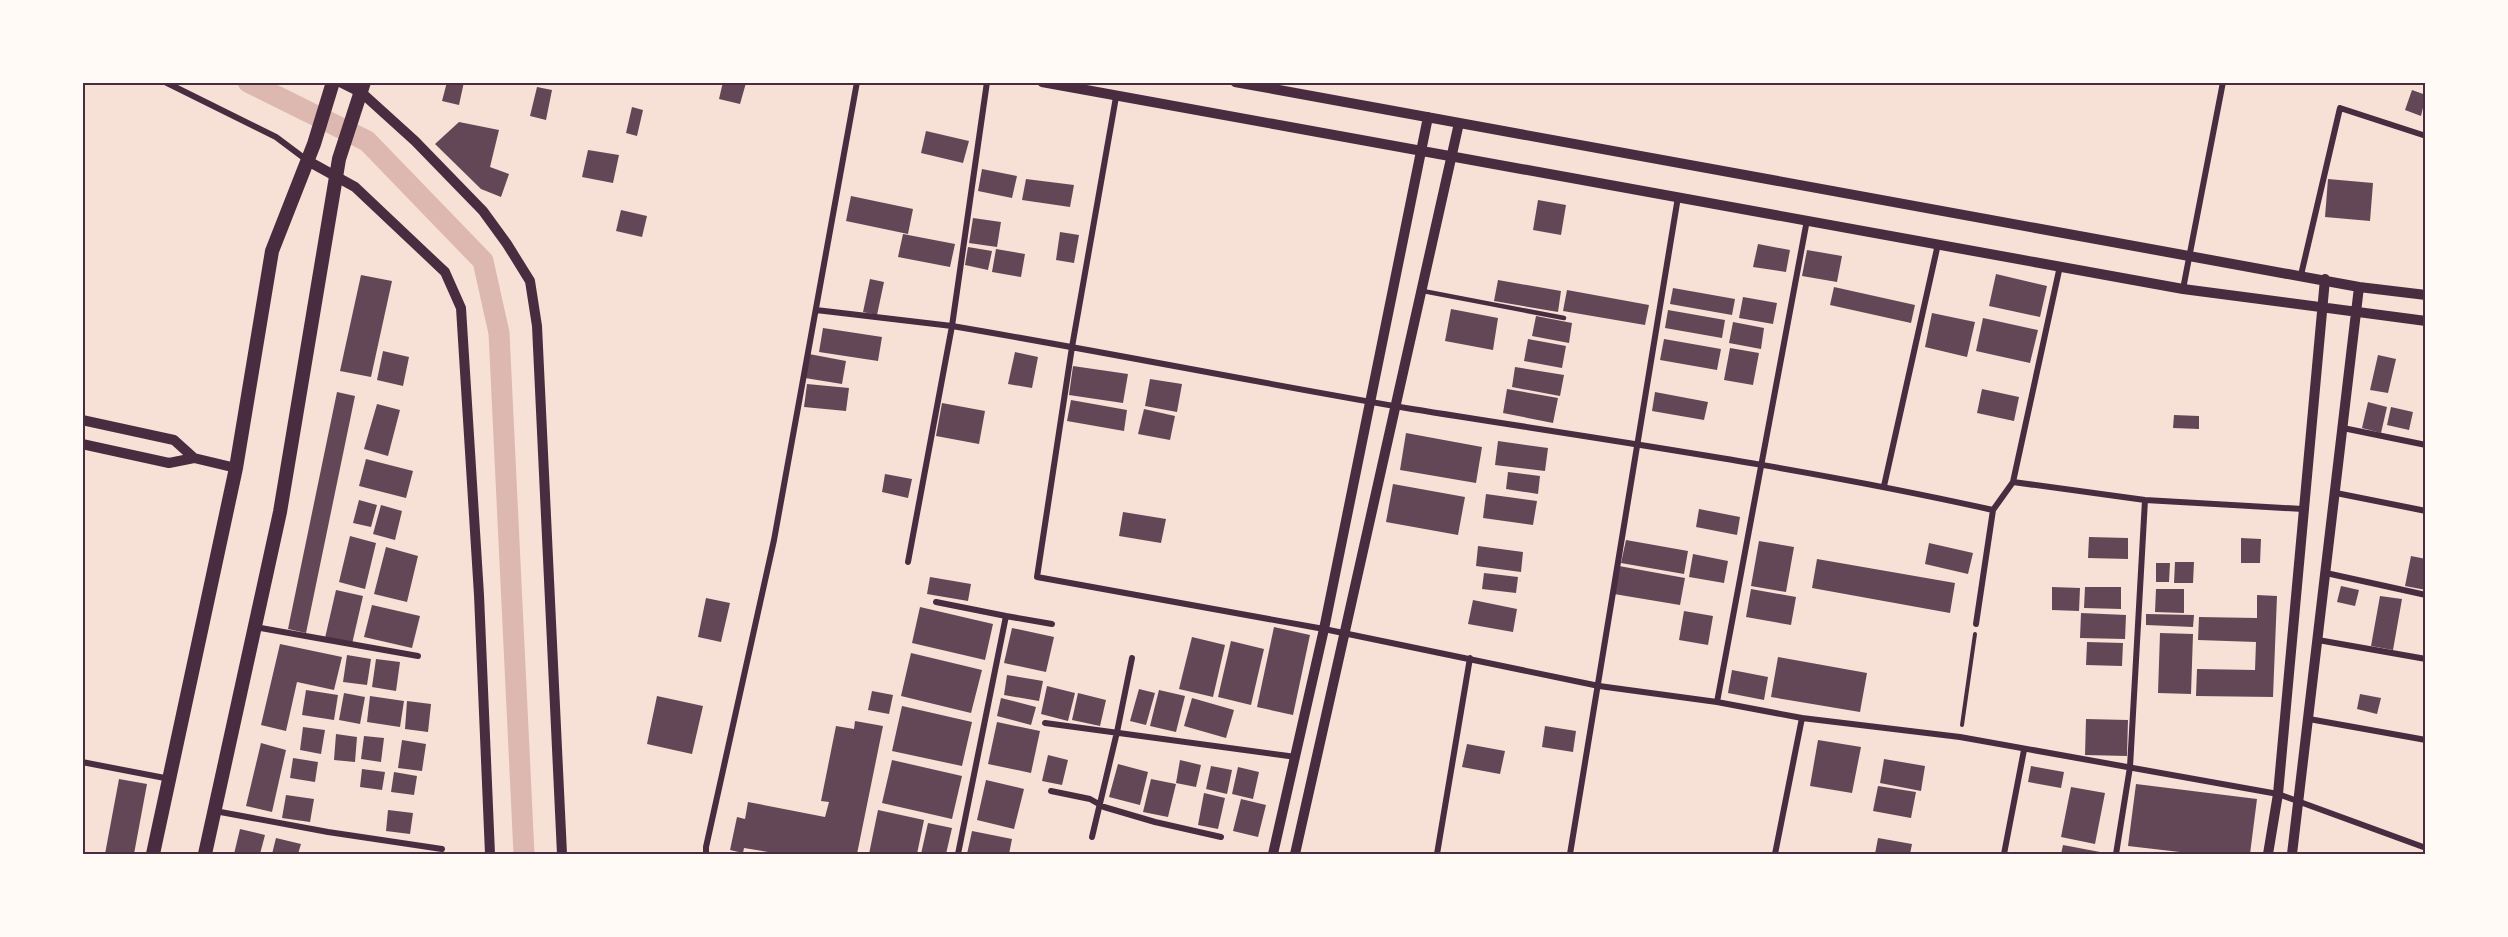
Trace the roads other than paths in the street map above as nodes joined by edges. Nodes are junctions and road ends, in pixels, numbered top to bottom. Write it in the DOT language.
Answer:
graph roads {
  1 [pos="165,82"];
  2 [pos="857,82"];
  3 [pos="987,82"];
  4 [pos="1042,82"];
  5 [pos="1235,82"];
  6 [pos="2223,82"];
  7 [pos="335,85"];
  8 [pos="363,88"];
  9 [pos="1116,97"];
  10 [pos="1428,117"];
  11 [pos="1459,123"];
  12 [pos="2426,136"];
  13 [pos="1421,152"];
  14 [pos="1451,157"];
  15 [pos="308,161"];
  16 [pos="337,176"];
  17 [pos="1678,196"];
  18 [pos="1807,220"];
  19 [pos="1938,244"];
  20 [pos="2189,256"];
  21 [pos="2060,266"];
  22 [pos="2301,275"];
  23 [pos="2325,279"];
  24 [pos="2359,287"];
  25 [pos="2183,289"];
  26 [pos="1420,291"];
  27 [pos="2426,295"];
  28 [pos="2321,308"];
  29 [pos="816,310"];
  30 [pos="2356,312"];
  31 [pos="1564,318"];
  32 [pos="2426,321"];
  33 [pos="952,326"];
  34 [pos="1072,347"];
  35 [pos="1370,401"];
  36 [pos="1395,406"];
  37 [pos="82,420"];
  38 [pos="2343,428"];
  39 [pos="82,444"];
  40 [pos="2426,445"];
  41 [pos="1638,446"];
  42 [pos="194,458"];
  43 [pos="1762,463"];
  44 [pos="236,468"];
  45 [pos="2013,482"];
  46 [pos="1884,486"];
  47 [pos="2336,493"];
  48 [pos="2145,500"];
  49 [pos="2303,508"];
  50 [pos="1993,510"];
  51 [pos="2426,511"];
  52 [pos="908,562"];
  53 [pos="2326,573"];
  54 [pos="2426,595"];
  55 [pos="936,602"];
  56 [pos="1006,616"];
  57 [pos="1052,624"];
  58 [pos="1976,624"];
  59 [pos="255,627"];
  60 [pos="1324,628"];
  61 [pos="1345,633"];
  62 [pos="2318,640"];
  63 [pos="418,656"];
  64 [pos="1132,658"];
  65 [pos="1470,658"];
  66 [pos="2426,658"];
  67 [pos="1599,686"];
  68 [pos="1717,702"];
  69 [pos="1802,718"];
  70 [pos="2309,718"];
  71 [pos="1045,723"];
  72 [pos="1117,732"];
  73 [pos="2426,740"];
  74 [pos="2025,750"];
  75 [pos="1296,757"];
  76 [pos="82,762"];
  77 [pos="2130,766"];
  78 [pos="170,779"];
  79 [pos="1051,792"];
  80 [pos="2278,794"];
  81 [pos="2299,802"];
  82 [pos="1100,805"];
  83 [pos="214,811"];
  84 [pos="1092,837"];
  85 [pos="1221,837"];
  86 [pos="2426,848"];
  87 [pos="442,849"];
  88 [pos="153,855"];
  89 [pos="204,855"];
  90 [pos="490,855"];
  91 [pos="562,855"];
  92 [pos="706,855"];
  93 [pos="958,855"];
  94 [pos="1274,855"];
  95 [pos="1295,855"];
  96 [pos="1437,855"];
  97 [pos="1570,855"];
  98 [pos="1775,855"];
  99 [pos="2004,855"];
  100 [pos="2116,855"];
  101 [pos="2268,855"];
  102 [pos="2292,855"];
  1 -- 15 [label="street"];
  2 -- 29 [label="street"];
  3 -- 33 [label="street"];
  4 -- 9 [label="street"];
  5 -- 10 [label="street"];
  6 -- 20 [label="street"];
  7 -- 8 [label="street"];
  7 -- 15 [label="main road"];
  8 -- 16 [label="main road"];
  8 -- 91 [label="street"];
  9 -- 13 [label="street"];
  9 -- 34 [label="street"];
  10 -- 11 [label="street"];
  10 -- 13 [label="street"];
  11 -- 14 [label="street"];
  11 -- 20 [label="street"];
  12 -- 22 [label="street"];
  13 -- 14 [label="street"];
  13 -- 35 [label="street"];
  14 -- 17 [label="street"];
  14 -- 26 [label="street"];
  15 -- 16 [label="street"];
  15 -- 44 [label="main road"];
  16 -- 59 [label="main road"];
  16 -- 90 [label="street"];
  17 -- 18 [label="street"];
  17 -- 41 [label="street"];
  18 -- 19 [label="street"];
  18 -- 43 [label="street"];
  19 -- 21 [label="street"];
  19 -- 46 [label="street"];
  20 -- 22 [label="street"];
  20 -- 25 [label="street"];
  21 -- 25 [label="street"];
  21 -- 45 [label="street"];
  22 -- 23 [label="street"];
  23 -- 24 [label="street"];
  23 -- 28 [label="street"];
  24 -- 27 [label="street"];
  24 -- 30 [label="street"];
  25 -- 28 [label="street"];
  26 -- 31 [label="lane"];
  26 -- 36 [label="street"];
  28 -- 30 [label="street"];
  28 -- 49 [label="street"];
  29 -- 33 [label="street"];
  29 -- 92 [label="street"];
  30 -- 32 [label="street"];
  30 -- 38 [label="street"];
  33 -- 34 [label="street"];
  33 -- 52 [label="street"];
  34 -- 35 [label="street"];
  34 -- 60 [label="street"];
  35 -- 36 [label="street"];
  35 -- 60 [label="street"];
  36 -- 41 [label="street"];
  36 -- 61 [label="street"];
  37 -- 42 [label="street"];
  38 -- 40 [label="street"];
  38 -- 47 [label="street"];
  39 -- 42 [label="street"];
  41 -- 43 [label="street"];
  41 -- 67 [label="street"];
  42 -- 44 [label="street"];
  43 -- 46 [label="street"];
  43 -- 68 [label="street"];
  44 -- 78 [label="main road"];
  45 -- 48 [label="street"];
  45 -- 50 [label="street"];
  46 -- 50 [label="street"];
  47 -- 51 [label="street"];
  47 -- 53 [label="street"];
  48 -- 49 [label="street"];
  48 -- 77 [label="street"];
  49 -- 80 [label="street"];
  50 -- 58 [label="street"];
  53 -- 54 [label="street"];
  53 -- 62 [label="street"];
  55 -- 56 [label="street"];
  56 -- 57 [label="street"];
  56 -- 93 [label="street"];
  59 -- 63 [label="street"];
  59 -- 83 [label="main road"];
  60 -- 61 [label="street"];
  60 -- 75 [label="street"];
  61 -- 65 [label="street"];
  61 -- 95 [label="street"];
  62 -- 66 [label="street"];
  62 -- 70 [label="street"];
  64 -- 72 [label="street"];
  65 -- 67 [label="street"];
  65 -- 96 [label="street"];
  67 -- 68 [label="street"];
  67 -- 97 [label="street"];
  68 -- 69 [label="street"];
  69 -- 74 [label="street"];
  69 -- 98 [label="street"];
  70 -- 73 [label="street"];
  70 -- 81 [label="street"];
  71 -- 72 [label="street"];
  72 -- 75 [label="street"];
  72 -- 82 [label="street"];
  74 -- 77 [label="street"];
  74 -- 99 [label="street"];
  75 -- 94 [label="street"];
  76 -- 78 [label="street"];
  77 -- 80 [label="street"];
  77 -- 100 [label="street"];
  78 -- 88 [label="main road"];
  79 -- 82 [label="street"];
  80 -- 81 [label="street"];
  80 -- 101 [label="street"];
  81 -- 86 [label="street"];
  81 -- 102 [label="street"];
  82 -- 84 [label="street"];
  82 -- 85 [label="street"];
  83 -- 87 [label="street"];
  83 -- 89 [label="main road"];
}
